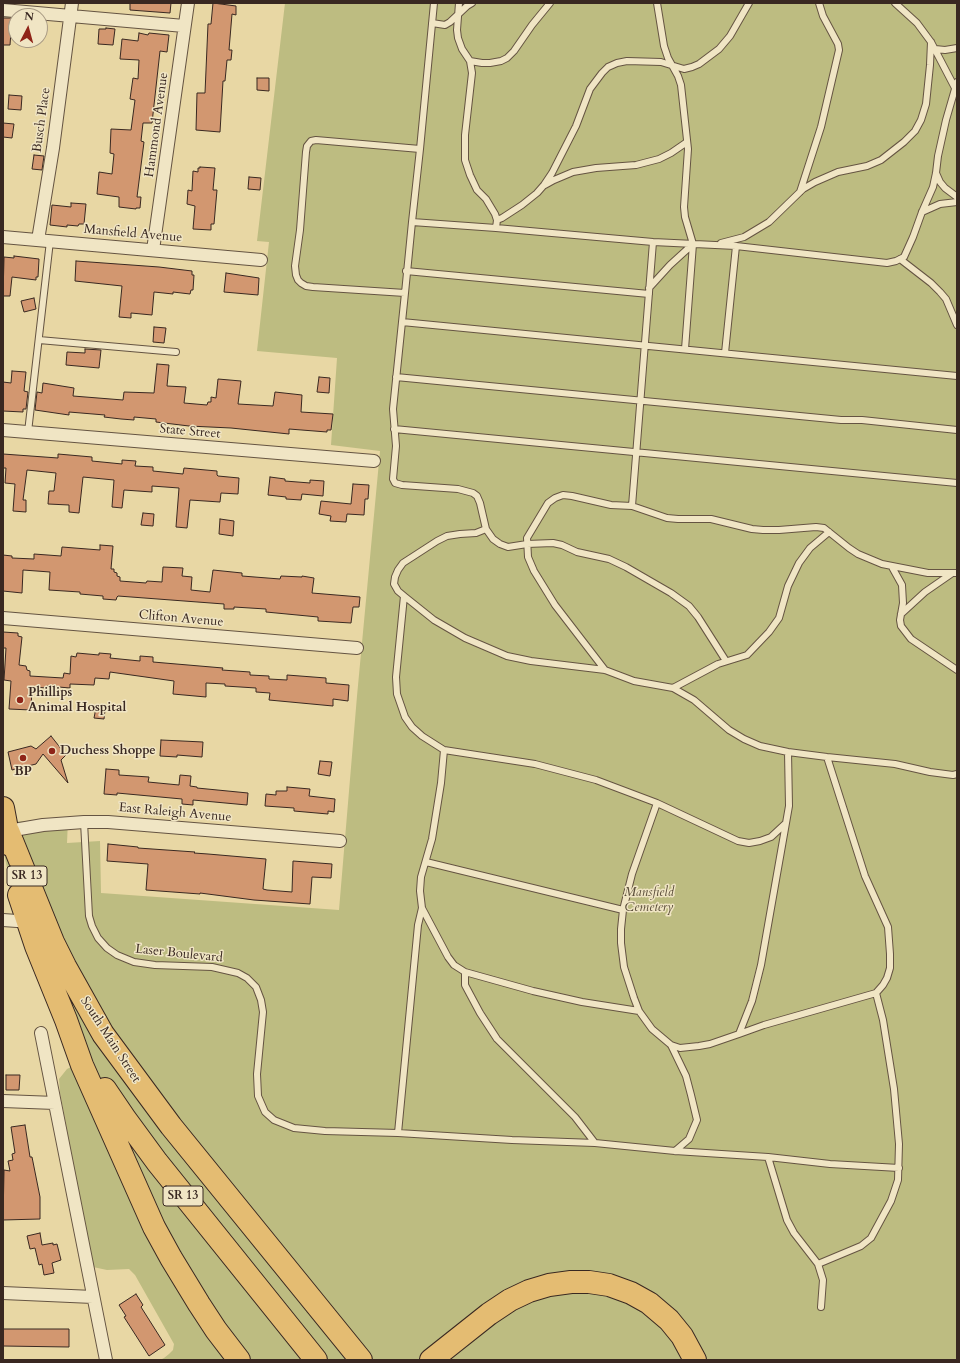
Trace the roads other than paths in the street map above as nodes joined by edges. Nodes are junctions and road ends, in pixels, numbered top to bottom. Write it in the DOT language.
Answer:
graph roads {
  1 [pos="72,3"];
  2 [pos="188,3"];
  3 [pos="434,3"];
  4 [pos="459,3"];
  5 [pos="472,3"];
  6 [pos="550,3"];
  7 [pos="657,3"];
  8 [pos="749,3"];
  9 [pos="819,3"];
  10 [pos="895,3"];
  11 [pos="3,10"];
  12 [pos="458,15"];
  13 [pos="70,16"];
  14 [pos="432,24"];
  15 [pos="184,26"];
  16 [pos="931,42"];
  17 [pos="957,48"];
  18 [pos="935,49"];
  19 [pos="470,61"];
  20 [pos="671,65"];
  21 [pos="956,85"];
  22 [pos="687,142"];
  23 [pos="420,149"];
  24 [pos="936,173"];
  25 [pos="542,187"];
  26 [pos="800,192"];
  27 [pos="957,197"];
  28 [pos="957,202"];
  29 [pos="922,212"];
  30 [pos="497,220"];
  31 [pos="412,222"];
  32 [pos="496,228"];
  33 [pos="3,237"];
  34 [pos="44,240"];
  35 [pos="654,242"];
  36 [pos="693,244"];
  37 [pos="712,245"];
  38 [pos="736,246"];
  39 [pos="153,250"];
  40 [pos="900,259"];
  41 [pos="261,260"];
  42 [pos="406,271"];
  43 [pos="649,291"];
  44 [pos="405,293"];
  45 [pos="402,322"];
  46 [pos="957,325"];
  47 [pos="39,340"];
  48 [pos="645,346"];
  49 [pos="686,349"];
  50 [pos="176,352"];
  51 [pos="725,353"];
  52 [pos="957,376"];
  53 [pos="396,377"];
  54 [pos="640,400"];
  55 [pos="394,429"];
  56 [pos="3,430"];
  57 [pos="957,430"];
  58 [pos="28,432"];
  59 [pos="637,453"];
  60 [pos="374,461"];
  61 [pos="957,483"];
  62 [pos="632,506"];
  63 [pos="486,529"];
  64 [pos="829,532"];
  65 [pos="527,544"];
  66 [pos="892,567"];
  67 [pos="954,574"];
  68 [pos="404,596"];
  69 [pos="901,614"];
  70 [pos="3,618"];
  71 [pos="357,648"];
  72 [pos="726,661"];
  73 [pos="605,670"];
  74 [pos="957,670"];
  75 [pos="673,688"];
  76 [pos="444,750"];
  77 [pos="788,752"];
  78 [pos="827,757"];
  79 [pos="957,774"];
  80 [pos="657,803"];
  81 [pos="3,808"];
  82 [pos="84,822"];
  83 [pos="785,824"];
  84 [pos="8,831"];
  85 [pos="340,841"];
  86 [pos="426,862"];
  87 [pos="422,908"];
  88 [pos="623,910"];
  89 [pos="3,920"];
  90 [pos="36,922"];
  91 [pos="465,972"];
  92 [pos="876,994"];
  93 [pos="639,1011"];
  94 [pos="66,1020"];
  95 [pos="41,1033"];
  96 [pos="739,1034"];
  97 [pos="671,1045"];
  98 [pos="3,1101"];
  99 [pos="55,1104"];
  100 [pos="398,1133"];
  101 [pos="595,1143"];
  102 [pos="675,1151"];
  103 [pos="768,1157"];
  104 [pos="899,1168"];
  105 [pos="818,1264"];
  106 [pos="3,1293"];
  107 [pos="93,1297"];
  108 [pos="821,1307"];
  109 [pos="360,1359"];
  110 [pos="106,1360"];
  111 [pos="239,1360"];
  112 [pos="316,1360"];
  113 [pos="431,1360"];
  114 [pos="695,1360"];
  1 -- 13 [label="street, Busch Place"];
  2 -- 15 [label="street, Hammond Avenue"];
  3 -- 14 [label="lane"];
  4 -- 12 [label="lane"];
  5 -- 12 [label="lane"];
  6 -- 19 [label="lane"];
  7 -- 20 [label="lane"];
  8 -- 20 [label="lane"];
  9 -- 26 [label="lane"];
  10 -- 16 [label="lane"];
  11 -- 13 [label="street"];
  12 -- 14 [label="lane"];
  12 -- 19 [label="lane"];
  13 -- 15 [label="street"];
  13 -- 34 [label="street, Busch Place"];
  14 -- 23 [label="lane"];
  15 -- 39 [label="street, Hammond Avenue"];
  16 -- 18 [label="lane"];
  16 -- 26 [label="lane"];
  17 -- 18 [label="lane"];
  18 -- 21 [label="lane"];
  19 -- 30 [label="lane"];
  20 -- 22 [label="lane"];
  20 -- 25 [label="lane"];
  21 -- 24 [label="lane"];
  22 -- 25 [label="lane"];
  22 -- 36 [label="lane"];
  23 -- 31 [label="lane"];
  23 -- 44 [label="lane"];
  24 -- 27 [label="lane"];
  24 -- 29 [label="lane"];
  25 -- 30 [label="lane"];
  26 -- 37 [label="lane"];
  28 -- 29 [label="lane"];
  29 -- 40 [label="lane"];
  30 -- 32 [label="lane"];
  31 -- 32 [label="lane"];
  31 -- 42 [label="lane"];
  32 -- 35 [label="lane"];
  33 -- 34 [label="street, Mansfield Avenue"];
  34 -- 39 [label="street, Mansfield Avenue"];
  34 -- 47 [label="lane"];
  35 -- 36 [label="lane"];
  35 -- 43 [label="lane"];
  36 -- 37 [label="lane"];
  36 -- 43 [label="lane"];
  36 -- 49 [label="lane"];
  37 -- 38 [label="lane"];
  38 -- 40 [label="lane"];
  38 -- 51 [label="lane"];
  39 -- 41 [label="street, Mansfield Avenue"];
  40 -- 46 [label="lane"];
  42 -- 43 [label="lane"];
  42 -- 44 [label="lane"];
  43 -- 48 [label="lane"];
  44 -- 45 [label="lane"];
  45 -- 48 [label="lane"];
  45 -- 53 [label="lane"];
  47 -- 50 [label="lane"];
  47 -- 58 [label="lane"];
  48 -- 49 [label="lane"];
  48 -- 54 [label="lane"];
  49 -- 51 [label="lane"];
  51 -- 52 [label="lane"];
  53 -- 54 [label="lane"];
  53 -- 55 [label="lane"];
  54 -- 57 [label="lane"];
  54 -- 59 [label="lane"];
  55 -- 59 [label="lane"];
  55 -- 63 [label="lane"];
  56 -- 58 [label="street, State Street"];
  58 -- 60 [label="street, State Street"];
  59 -- 61 [label="lane"];
  59 -- 62 [label="lane"];
  62 -- 64 [label="lane"];
  62 -- 65 [label="lane"];
  63 -- 65 [label="lane"];
  63 -- 68 [label="lane"];
  64 -- 66 [label="lane"];
  64 -- 72 [label="lane"];
  65 -- 72 [label="lane"];
  65 -- 73 [label="lane"];
  66 -- 67 [label="lane"];
  66 -- 69 [label="lane"];
  67 -- 69 [label="lane"];
  68 -- 73 [label="lane"];
  68 -- 76 [label="lane"];
  69 -- 74 [label="lane"];
  70 -- 71 [label="street, Clifton Avenue"];
  72 -- 75 [label="lane"];
  73 -- 75 [label="lane"];
  75 -- 77 [label="lane"];
  76 -- 80 [label="lane"];
  76 -- 86 [label="lane"];
  77 -- 78 [label="lane"];
  77 -- 83 [label="lane"];
  78 -- 79 [label="lane"];
  78 -- 92 [label="lane"];
  80 -- 83 [label="lane"];
  80 -- 88 [label="lane"];
  81 -- 84 [label="highway, South Main Street / SR 13"];
  82 -- 84 [label="street, East Raleigh Avenue"];
  82 -- 85 [label="street, East Raleigh Avenue"];
  82 -- 100 [label="lane, Laser Boulevard"];
  83 -- 96 [label="lane"];
  84 -- 90 [label="highway, South Main Street / SR 13"];
  86 -- 87 [label="lane"];
  86 -- 88 [label="lane"];
  87 -- 91 [label="lane"];
  87 -- 100 [label="lane"];
  88 -- 93 [label="lane"];
  89 -- 90 [label="street"];
  90 -- 94 [label="highway, South Main Street / SR 13"];
  90 -- 109 [label="highway, South Main Street / SR 13"];
  91 -- 93 [label="lane"];
  91 -- 101 [label="lane"];
  92 -- 96 [label="lane"];
  92 -- 104 [label="lane"];
  93 -- 97 [label="lane"];
  94 -- 111 [label="highway"];
  94 -- 112 [label="highway, SR 13"];
  95 -- 99 [label="street"];
  96 -- 97 [label="lane"];
  97 -- 102 [label="lane"];
  98 -- 99 [label="street"];
  99 -- 107 [label="street"];
  100 -- 101 [label="lane, Laser Boulevard"];
  101 -- 102 [label="lane, Laser Boulevard"];
  102 -- 103 [label="lane, Laser Boulevard"];
  103 -- 104 [label="lane, Laser Boulevard"];
  103 -- 105 [label="lane"];
  104 -- 105 [label="lane"];
  105 -- 108 [label="lane"];
  106 -- 107 [label="street"];
  107 -- 110 [label="street"];
  113 -- 114 [label="highway"];
}
